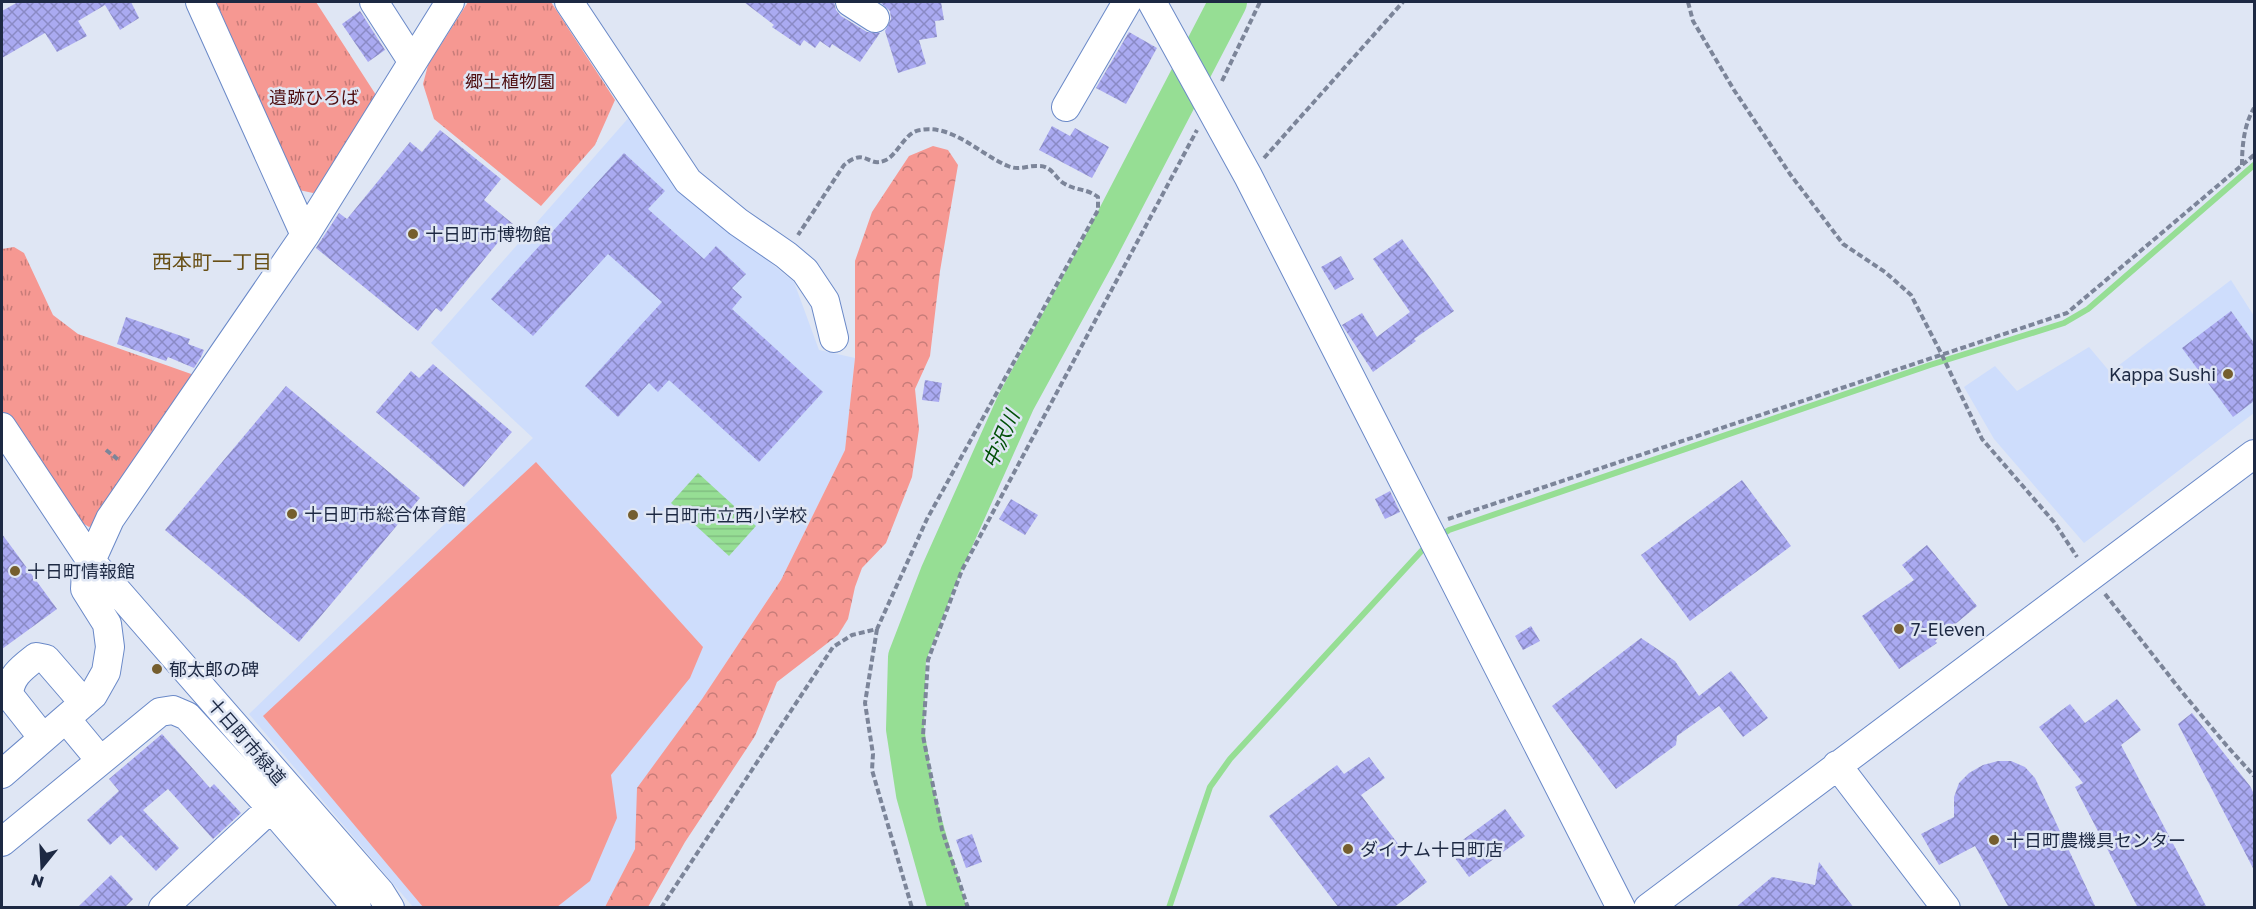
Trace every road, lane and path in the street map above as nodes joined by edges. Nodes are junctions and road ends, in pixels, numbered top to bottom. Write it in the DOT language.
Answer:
graph roads {
  1 [pos="200,2"];
  2 [pos="374,2"];
  3 [pos="450,2"];
  4 [pos="569,2"];
  5 [pos="850,2"];
  6 [pos="1127,2"];
  7 [pos="1152,2"];
  8 [pos="1260,2"];
  9 [pos="1403,2"];
  10 [pos="1688,2"];
  11 [pos="875,18"];
  12 [pos="412,61"];
  13 [pos="1206,100"];
  14 [pos="1066,107"];
  15 [pos="2254,108"];
  16 [pos="2254,155"];
  17 [pos="2241,166"];
  18 [pos="1248,176"];
  19 [pos="305,235"];
  20 [pos="786,255"];
  21 [pos="834,338"];
  22 [pos="1942,355"];
  23 [pos="2,427"];
  24 [pos="2254,454"];
  25 [pos="1427,526"];
  26 [pos="91,561"];
  27 [pos="877,629"];
  28 [pos="75,711"];
  29 [pos="43,738"];
  30 [pos="100,760"];
  31 [pos="1837,765"];
  32 [pos="2,774"];
  33 [pos="271,808"];
  34 [pos="2,842"];
  35 [pos="163,908"];
  36 [pos="357,908"];
  37 [pos="390,908"];
  38 [pos="661,908"];
  39 [pos="912,908"];
  40 [pos="968,908"];
  41 [pos="1621,908"];
  42 [pos="1648,908"];
  43 [pos="1946,908"];
  1 -- 19 [label="street"];
  2 -- 12 [label="street"];
  3 -- 12 [label="street"];
  4 -- 20 [label="street"];
  5 -- 11 [label="street"];
  6 -- 14 [label="street"];
  7 -- 13 [label="street"];
  8 -- 13 [label="path"];
  9 -- 18 [label="path"];
  10 -- 22 [label="path"];
  12 -- 19 [label="street"];
  13 -- 18 [label="street"];
  13 -- 40 [label="path"];
  15 -- 17 [label="path"];
  16 -- 17 [label="path"];
  17 -- 22 [label="path"];
  18 -- 25 [label="street"];
  19 -- 26 [label="street"];
  20 -- 21 [label="street"];
  20 -- 27 [label="path"];
  22 -- 25 [label="path"];
  23 -- 26 [label="street, 十日町市緑道"];
  24 -- 31 [label="street"];
  25 -- 41 [label="street"];
  26 -- 28 [label="street"];
  26 -- 37 [label="street, 十日町市緑道"];
  27 -- 38 [label="path"];
  27 -- 39 [label="path"];
  28 -- 29 [label="street"];
  28 -- 29 [label="street"];
  28 -- 30 [label="street"];
  29 -- 32 [label="street"];
  30 -- 33 [label="street"];
  30 -- 34 [label="street"];
  31 -- 42 [label="street"];
  31 -- 43 [label="street"];
  33 -- 35 [label="street"];
  33 -- 36 [label="street"];
}
